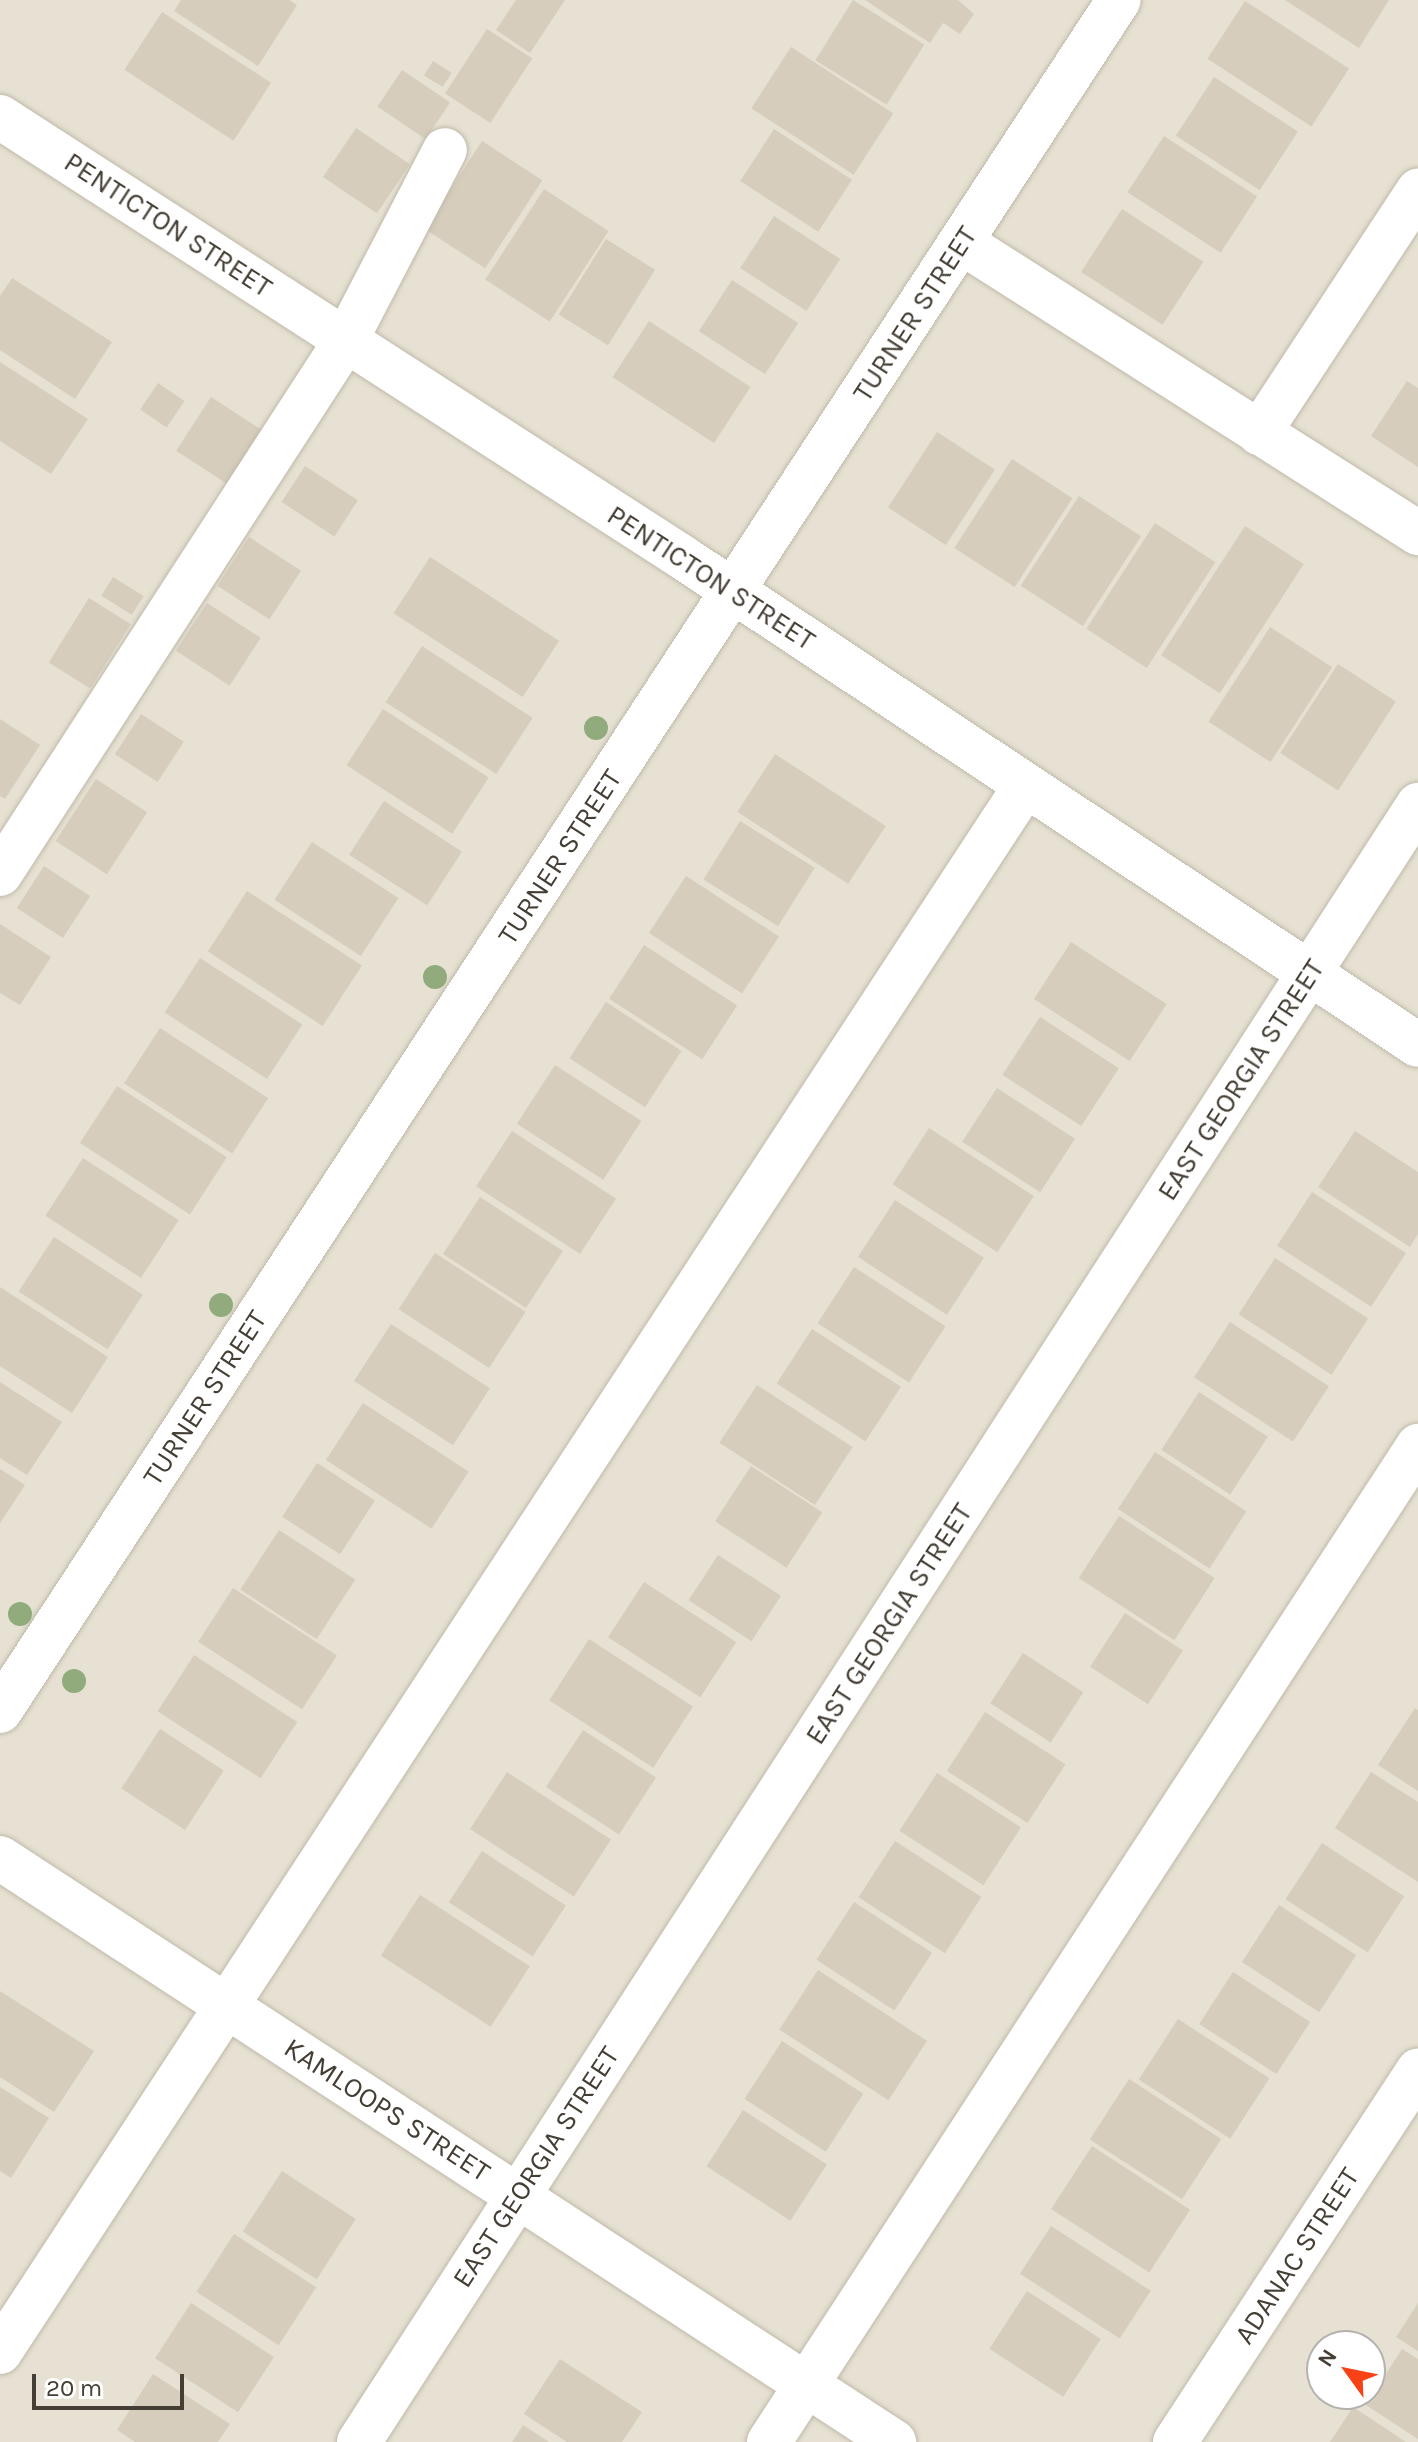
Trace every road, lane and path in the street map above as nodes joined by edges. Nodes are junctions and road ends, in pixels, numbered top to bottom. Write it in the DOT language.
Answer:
graph roads {
  1 [pos="1119,0"];
  2 [pos="0,117"];
  3 [pos="445,150"];
  4 [pos="1418,191"];
  5 [pos="961,242"];
  6 [pos="346,340"];
  7 [pos="1259,433"];
  8 [pos="1418,533"];
  9 [pos="734,592"];
  10 [pos="1024,788"];
  11 [pos="1418,805"];
  12 [pos="0,874"];
  13 [pos="1310,974"];
  14 [pos="1418,1045"];
  15 [pos="1418,1446"];
  16 [pos="0,1711"];
  17 [pos="0,1858"];
  18 [pos="229,2007"];
  19 [pos="1418,2070"];
  20 [pos="517,2196"];
  21 [pos="0,2352"];
  22 [pos="806,2385"];
  23 [pos="359,2442"];
  24 [pos="769,2442"];
  25 [pos="894,2442"];
  26 [pos="1175,2442"];
  1 -- 5 [label="street, TURNER STREET"];
  2 -- 6 [label="street, PENTICTON STREET"];
  3 -- 6 [label="street"];
  4 -- 7 [label="street"];
  5 -- 7 [label="street"];
  5 -- 9 [label="street, TURNER STREET"];
  6 -- 9 [label="street, PENTICTON STREET"];
  6 -- 12 [label="street"];
  7 -- 8 [label="street"];
  9 -- 10 [label="street, PENTICTON STREET"];
  9 -- 16 [label="street, TURNER STREET"];
  10 -- 13 [label="street, PENTICTON STREET"];
  10 -- 18 [label="street"];
  11 -- 13 [label="street, EAST GEORGIA STREET"];
  13 -- 14 [label="street, PENTICTON STREET"];
  13 -- 20 [label="street, EAST GEORGIA STREET"];
  15 -- 22 [label="street"];
  17 -- 18 [label="street, KAMLOOPS STREET"];
  18 -- 20 [label="street, KAMLOOPS STREET"];
  18 -- 21 [label="street"];
  19 -- 26 [label="street, ADANAC STREET"];
  20 -- 22 [label="street, KAMLOOPS STREET"];
  20 -- 23 [label="street, EAST GEORGIA STREET"];
  22 -- 24 [label="street"];
  22 -- 25 [label="street, KAMLOOPS STREET"];
}
